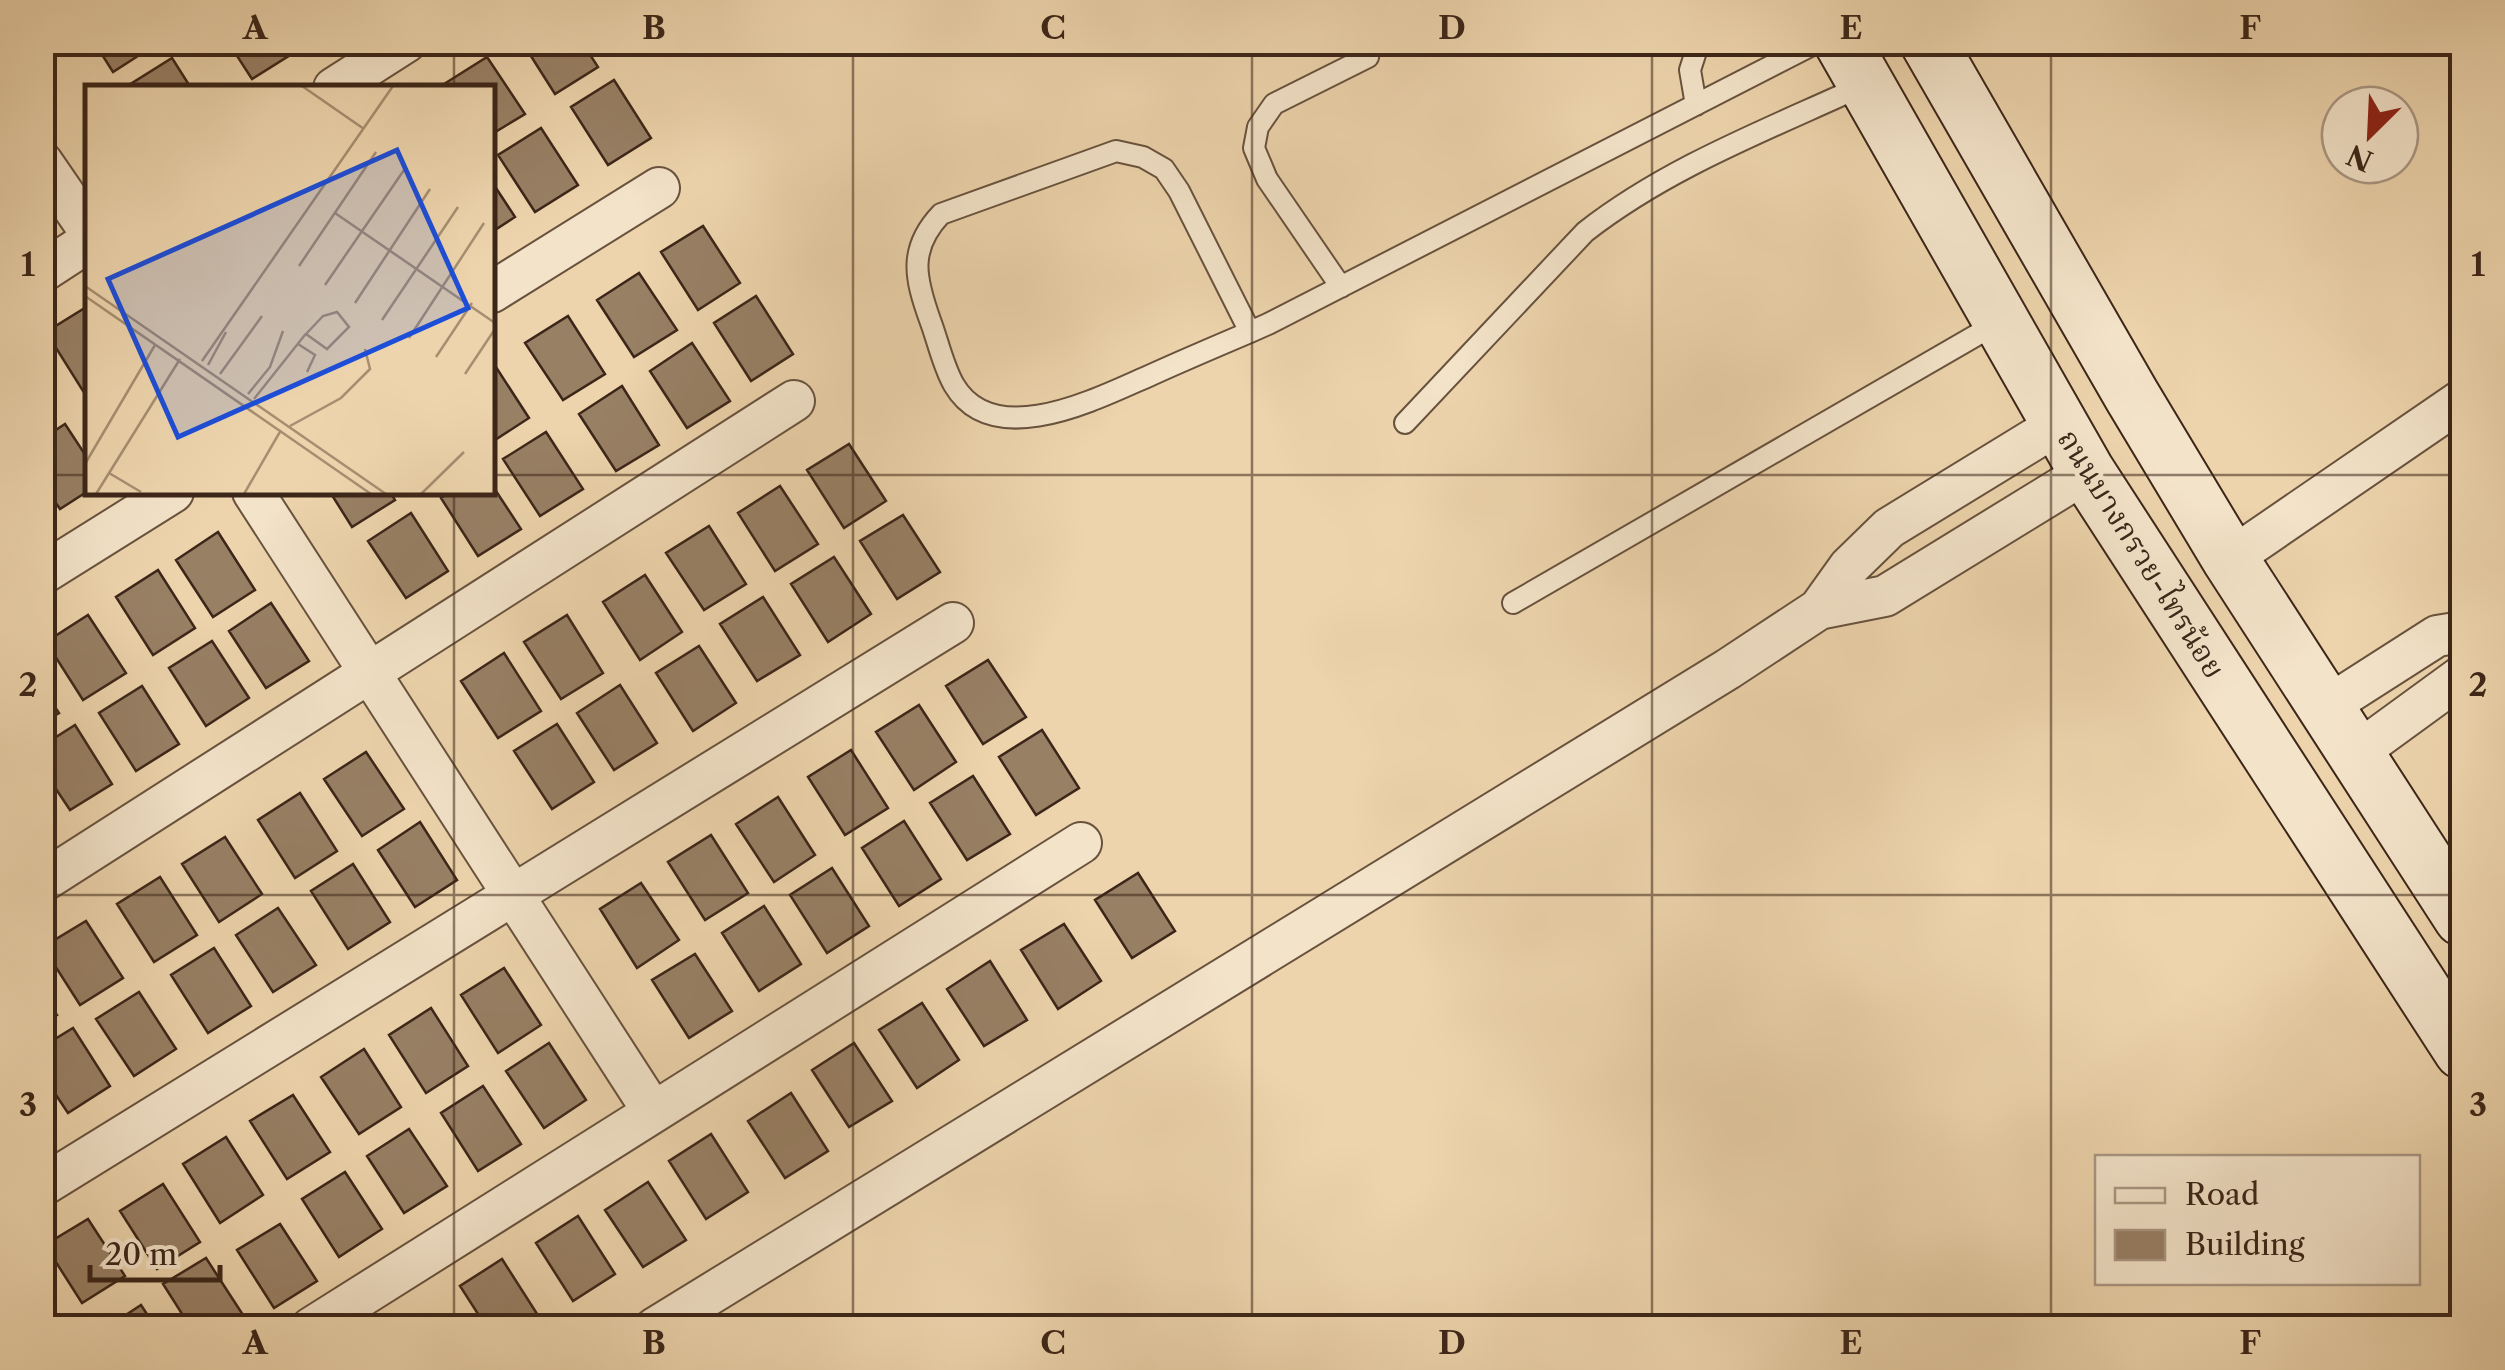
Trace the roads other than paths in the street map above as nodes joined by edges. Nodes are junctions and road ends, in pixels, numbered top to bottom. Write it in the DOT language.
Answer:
graph roads {
  1 [pos="406,42"];
  2 [pos="1699,42"];
  3 [pos="1818,42"];
  4 [pos="1928,42"];
  5 [pos="1368,57"];
  6 [pos="1854,63"];
  7 [pos="339,85"];
  8 [pos="1696,105"];
  9 [pos="42,162"];
  10 [pos="659,188"];
  11 [pos="85,225"];
  12 [pos="85,244"];
  13 [pos="42,272"];
  14 [pos="1340,287"];
  15 [pos="495,290"];
  16 [pos="2001,321"];
  17 [pos="1250,332"];
  18 [pos="2462,400"];
  19 [pos="794,401"];
  20 [pos="1405,423"];
  21 [pos="2059,424"];
  22 [pos="2086,472"];
  23 [pos="167,495"];
  24 [pos="255,495"];
  25 [pos="2230,559"];
  26 [pos="42,574"];
  27 [pos="1513,603"];
  28 [pos="1818,609"];
  29 [pos="953,622"];
  30 [pos="2462,632"];
  31 [pos="368,674"];
  32 [pos="2462,676"];
  33 [pos="2326,707"];
  34 [pos="2355,754"];
  35 [pos="1082,843"];
  36 [pos="42,882"];
  37 [pos="512,896"];
  38 [pos="2462,918"];
  39 [pos="2462,1051"];
  40 [pos="652,1110"];
  41 [pos="42,1186"];
  42 [pos="311,1328"];
  43 [pos="655,1328"];
  1 -- 7 [label="street"];
  2 -- 8 [label="lane"];
  3 -- 8 [label="lane"];
  4 -- 25 [label="main road"];
  5 -- 14 [label="lane"];
  6 -- 16 [label="main road, ถนนบางกรวย-ไทรน้อย"];
  6 -- 20 [label="lane"];
  8 -- 14 [label="lane"];
  9 -- 11 [label="street"];
  10 -- 15 [label="street"];
  12 -- 13 [label="street"];
  14 -- 17 [label="lane"];
  16 -- 21 [label="main road, ถนนบางกรวย-ไทรน้อย"];
  16 -- 27 [label="lane"];
  17 -- 17 [label="lane"];
  18 -- 25 [label="street"];
  19 -- 31 [label="street"];
  21 -- 22 [label="main road, ถนนบางกรวย-ไทรน้อย"];
  21 -- 28 [label="street"];
  22 -- 28 [label="street"];
  22 -- 39 [label="main road, ถนนบางกรวย-ไทรน้อย"];
  23 -- 26 [label="street"];
  24 -- 31 [label="street"];
  25 -- 33 [label="main road"];
  28 -- 43 [label="street"];
  29 -- 37 [label="street"];
  30 -- 33 [label="street"];
  31 -- 36 [label="street"];
  31 -- 37 [label="street"];
  32 -- 34 [label="street"];
  33 -- 34 [label="main road"];
  34 -- 38 [label="main road"];
  35 -- 40 [label="street"];
  37 -- 40 [label="street"];
  37 -- 41 [label="street"];
  40 -- 42 [label="street"];
}
